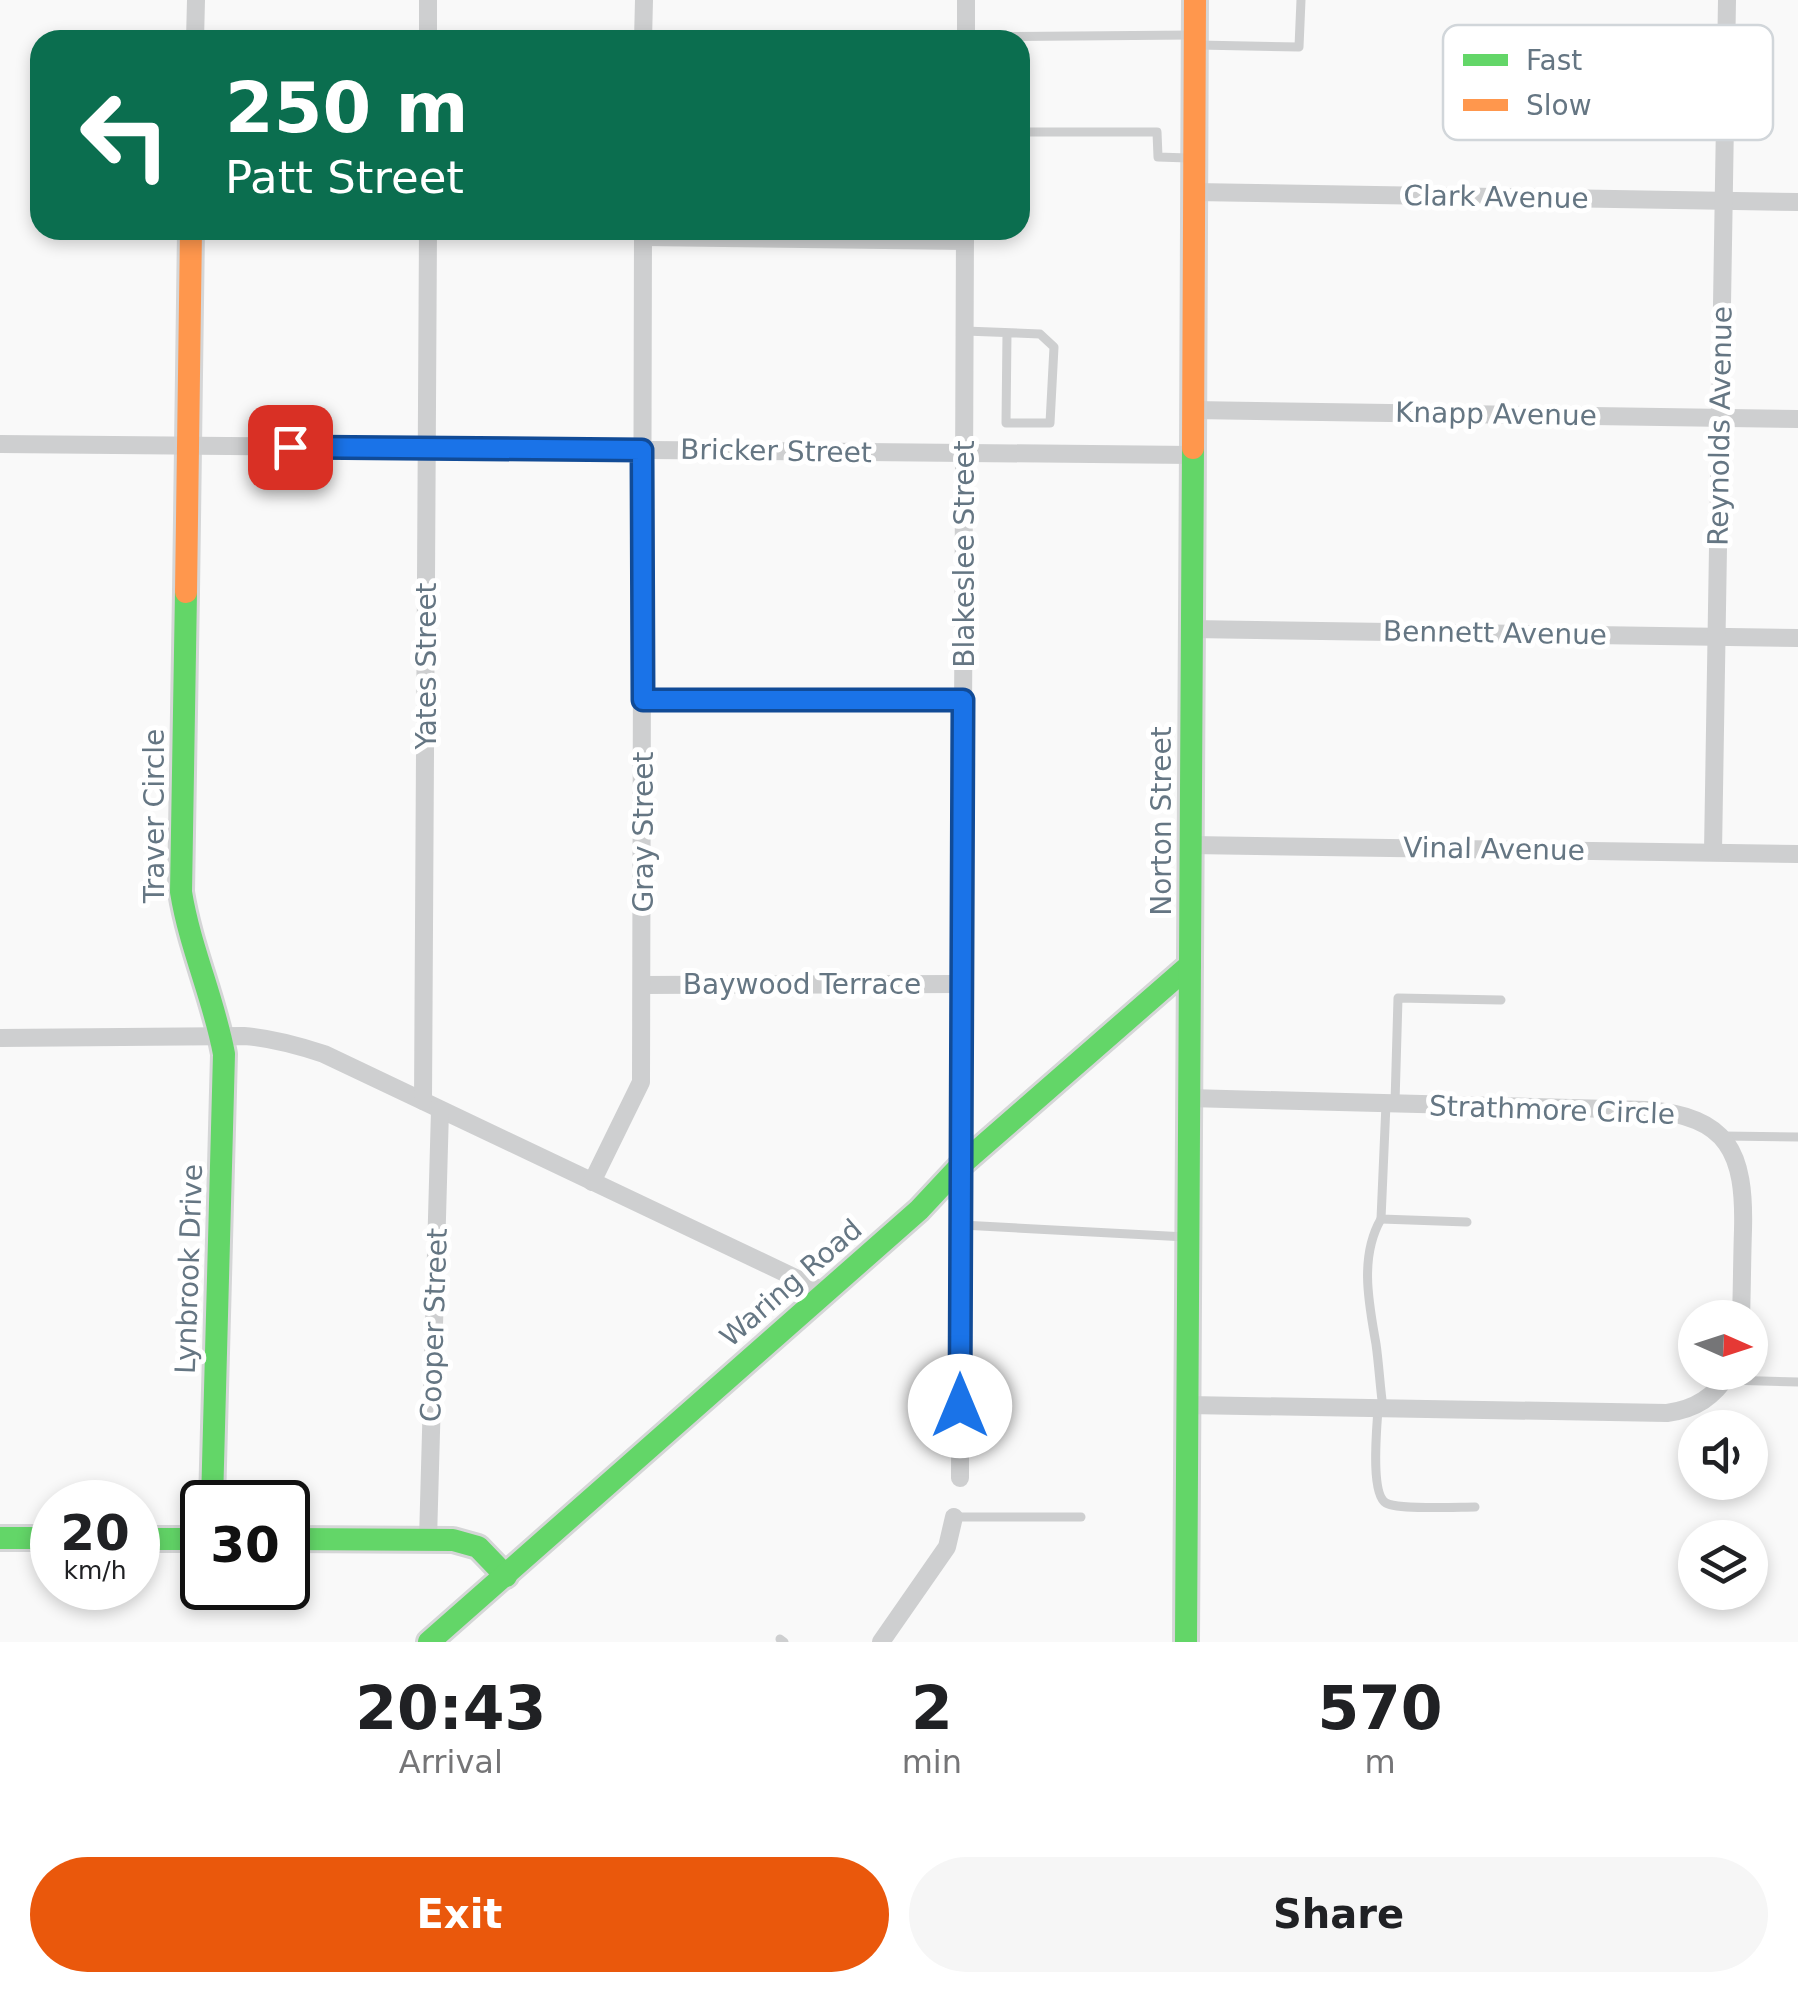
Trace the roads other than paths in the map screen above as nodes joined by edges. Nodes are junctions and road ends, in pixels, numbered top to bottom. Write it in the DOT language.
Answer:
graph roads {
  1 [pos="196,0"];
  2 [pos="428,0"];
  3 [pos="644,0"];
  4 [pos="966,0"];
  5 [pos="1195,0"];
  6 [pos="1301,0"];
  7 [pos="1727,0"];
  8 [pos="1727,25"];
  9 [pos="195,30"];
  10 [pos="428,30"];
  11 [pos="644,30"];
  12 [pos="966,30"];
  13 [pos="1030,38"];
  14 [pos="1195,40"];
  15 [pos="1030,132"];
  16 [pos="1725,140"];
  17 [pos="1194,158"];
  18 [pos="1194,192"];
  19 [pos="1724,200"];
  20 [pos="1798,202"];
  21 [pos="191,240"];
  22 [pos="428,240"];
  23 [pos="643,240"];
  24 [pos="966,240"];
  25 [pos="965,331"];
  26 [pos="1007,333"];
  27 [pos="1193,410"];
  28 [pos="1720,418"];
  29 [pos="1798,419"];
  30 [pos="0,444"];
  31 [pos="186,446"];
  32 [pos="428,448"];
  33 [pos="642,450"];
  34 [pos="964,453"];
  35 [pos="1193,455"];
  36 [pos="1192,629"];
  37 [pos="1717,637"];
  38 [pos="1798,638"];
  39 [pos="643,700"];
  40 [pos="963,700"];
  41 [pos="1191,844"];
  42 [pos="1713,852"];
  43 [pos="1798,854"];
  44 [pos="1190,965"];
  45 [pos="962,984"];
  46 [pos="642,985"];
  47 [pos="1500,1000"];
  48 [pos="221,1036"];
  49 [pos="0,1038"];
  50 [pos="1190,1098"];
  51 [pos="423,1101"];
  52 [pos="1390,1104"];
  53 [pos="440,1110"];
  54 [pos="1721,1136"];
  55 [pos="1798,1138"];
  56 [pos="962,1164"];
  57 [pos="592,1182"];
  58 [pos="1381,1220"];
  59 [pos="1467,1222"];
  60 [pos="961,1225"];
  61 [pos="1189,1237"];
  62 [pos="825,1292"];
  63 [pos="1741,1300"];
  64 [pos="1768,1379"];
  65 [pos="1798,1382"];
  66 [pos="1716,1390"];
  67 [pos="1188,1404"];
  68 [pos="1380,1409"];
  69 [pos="960,1478"];
  70 [pos="213,1480"];
  71 [pos="1475,1508"];
  72 [pos="954,1516"];
  73 [pos="1082,1518"];
  74 [pos="0,1538"];
  75 [pos="30,1538"];
  76 [pos="310,1540"];
  77 [pos="428,1540"];
  78 [pos="506,1576"];
  79 [pos="443,1637"];
  80 [pos="880,1642"];
  81 [pos="1186,1642"];
  1 -- 9 [label="street"];
  2 -- 10 [label="street"];
  3 -- 11 [label="street"];
  4 -- 12 [label="street"];
  5 -- 14 [label="street, Norton Street"];
  6 -- 14 [label="lane"];
  7 -- 8 [label="street, Reynolds Avenue"];
  13 -- 14 [label="lane"];
  14 -- 17 [label="street, Norton Street"];
  15 -- 17 [label="lane"];
  16 -- 19 [label="street, Reynolds Avenue"];
  17 -- 18 [label="street, Norton Street"];
  18 -- 19 [label="street, Clark Avenue"];
  18 -- 27 [label="street, Norton Street"];
  19 -- 20 [label="street, Clark Avenue"];
  19 -- 28 [label="street, Reynolds Avenue"];
  21 -- 31 [label="street, Traver Circle"];
  22 -- 32 [label="street, Yates Street"];
  23 -- 33 [label="street, Gray Street"];
  24 -- 25 [label="street, Blakeslee Street"];
  25 -- 26 [label="lane"];
  25 -- 34 [label="street, Blakeslee Street"];
  26 -- 26 [label="lane"];
  27 -- 28 [label="street, Knapp Avenue"];
  27 -- 35 [label="street, Norton Street"];
  28 -- 29 [label="street, Knapp Avenue"];
  28 -- 37 [label="street, Reynolds Avenue"];
  30 -- 31 [label="street, Bricker Street"];
  31 -- 32 [label="street, Bricker Street"];
  31 -- 48 [label="street, Traver Circle"];
  32 -- 33 [label="street, Bricker Street"];
  32 -- 51 [label="street, Yates Street"];
  33 -- 34 [label="street, Bricker Street"];
  33 -- 39 [label="street, Gray Street"];
  34 -- 35 [label="street, Bricker Street"];
  34 -- 40 [label="street, Blakeslee Street"];
  35 -- 36 [label="street, Norton Street"];
  36 -- 37 [label="street, Bennett Avenue"];
  36 -- 41 [label="street, Norton Street"];
  37 -- 38 [label="street, Bennett Avenue"];
  37 -- 42 [label="street, Reynolds Avenue"];
  39 -- 40 [label="street"];
  39 -- 46 [label="street, Gray Street"];
  40 -- 45 [label="street, Blakeslee Street"];
  41 -- 42 [label="street, Vinal Avenue"];
  41 -- 44 [label="street, Norton Street"];
  42 -- 43 [label="street, Vinal Avenue"];
  44 -- 50 [label="street, Norton Street"];
  44 -- 56 [label="street, Waring Road"];
  45 -- 46 [label="street, Baywood Terrace"];
  45 -- 56 [label="street, Blakeslee Street"];
  46 -- 57 [label="street, Gray Street"];
  47 -- 52 [label="lane"];
  48 -- 49 [label="street"];
  48 -- 51 [label="street"];
  48 -- 70 [label="street, Lynbrook Drive"];
  50 -- 52 [label="street, Strathmore Circle"];
  50 -- 61 [label="street, Norton Street"];
  51 -- 53 [label="street"];
  52 -- 54 [label="street, Strathmore Circle"];
  52 -- 58 [label="lane"];
  53 -- 57 [label="street"];
  53 -- 77 [label="street, Cooper Street"];
  54 -- 55 [label="lane"];
  54 -- 63 [label="street"];
  56 -- 60 [label="street, Blakeslee Street"];
  56 -- 62 [label="street, Waring Road"];
  57 -- 62 [label="street"];
  58 -- 59 [label="lane"];
  58 -- 68 [label="lane"];
  60 -- 61 [label="lane"];
  60 -- 69 [label="street, Blakeslee Street"];
  61 -- 67 [label="street, Norton Street"];
  62 -- 78 [label="street, Waring Road"];
  64 -- 65 [label="lane"];
  66 -- 68 [label="street"];
  67 -- 68 [label="street"];
  67 -- 81 [label="street, Norton Street"];
  68 -- 71 [label="lane"];
  72 -- 73 [label="lane"];
  72 -- 80 [label="street"];
  74 -- 75 [label="street"];
  76 -- 77 [label="street"];
  77 -- 78 [label="street"];
  78 -- 79 [label="street, Waring Road"];
}
